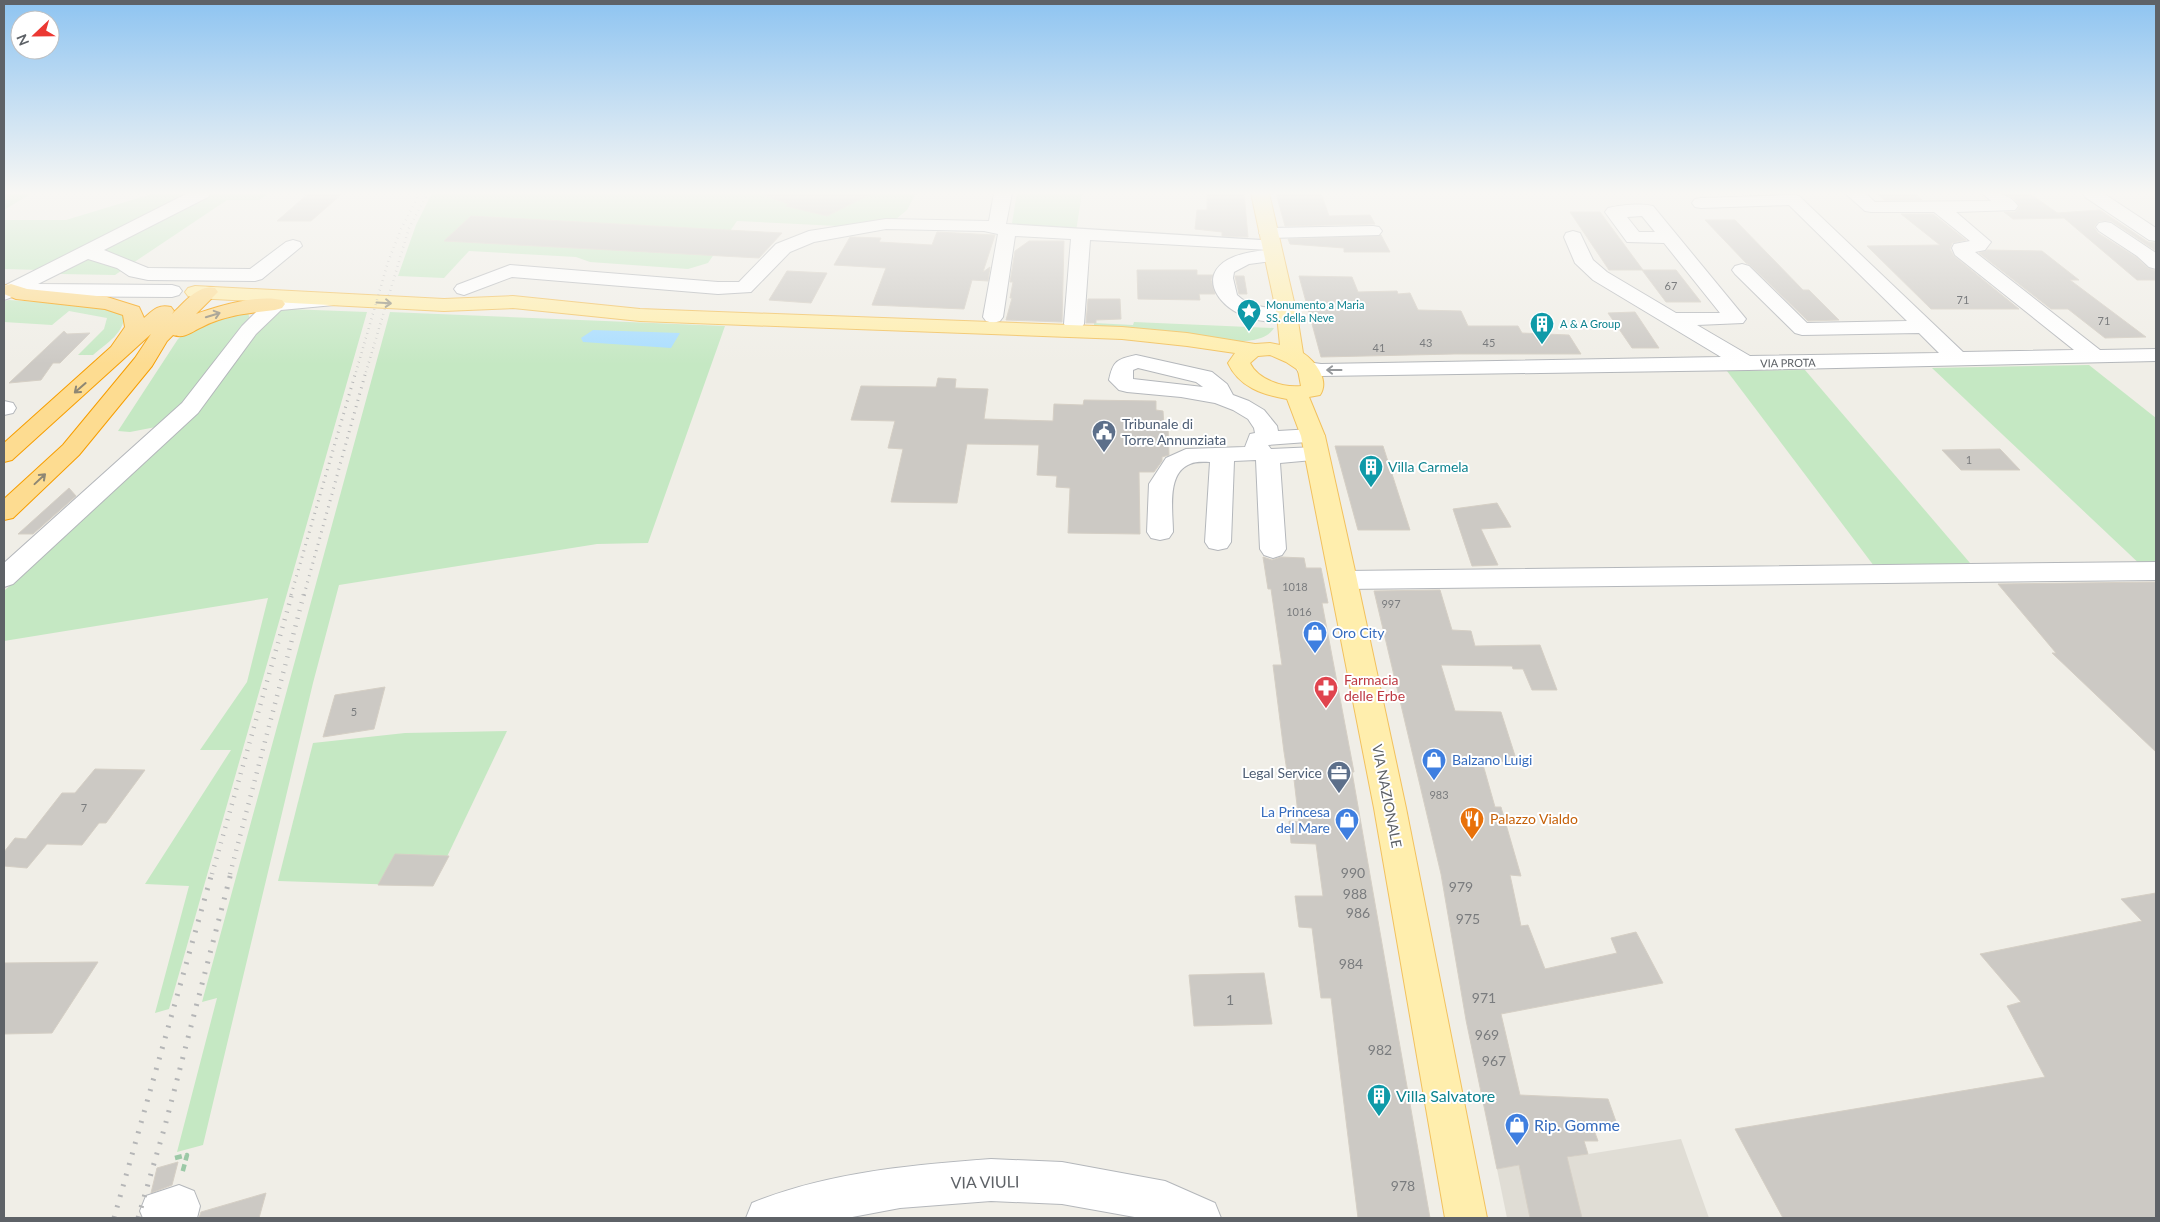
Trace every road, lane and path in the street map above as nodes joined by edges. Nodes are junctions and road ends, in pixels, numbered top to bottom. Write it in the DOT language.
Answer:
graph roads {
  1 [pos="87,250"];
  2 [pos="288,250"];
  3 [pos="781,250"];
  4 [pos="1004,250"];
  5 [pos="1080,250"];
  6 [pos="1262,250"];
  7 [pos="1272,250"];
  8 [pos="1579,250"];
  9 [pos="1680,250"];
  10 [pos="1845,250"];
  11 [pos="1962,250"];
  12 [pos="2141,250"];
  13 [pos="83,252"];
  14 [pos="2156,263"];
  15 [pos="1742,270"];
  16 [pos="464,289"];
  17 [pos="6,291"];
  18 [pos="202,292"];
  19 [pos="247,293"];
  20 [pos="336,300"];
  21 [pos="513,302"];
  22 [pos="275,304"];
  23 [pos="994,317"];
  24 [pos="1674,319"];
  25 [pos="1287,320"];
  26 [pos="1075,325"];
  27 [pos="1932,334"];
  28 [pos="1262,349"];
  29 [pos="2156,355"];
  30 [pos="116,356"];
  31 [pos="2095,356"];
  32 [pos="1958,359"];
  33 [pos="144,361"];
  34 [pos="1748,364"];
  35 [pos="1240,368"];
  36 [pos="1302,376"];
  37 [pos="1225,400"];
  38 [pos="1315,445"];
  39 [pos="1265,449"];
  40 [pos="1222,454"];
  41 [pos="4,455"];
  42 [pos="4,512"];
  43 [pos="1160,532"];
  44 [pos="1218,542"];
  45 [pos="1273,549"];
  46 [pos="2156,571"];
  47 [pos="4,578"];
  48 [pos="1344,580"];
  49 [pos="768,1218"];
  50 [pos="1200,1218"];
  51 [pos="1466,1218"];
  1 -- 13 [label="street"];
  2 -- 13 [label="street"];
  3 -- 16 [label="street"];
  4 -- 23 [label="street"];
  5 -- 26 [label="street"];
  6 -- 25 [label="street"];
  7 -- 25 [label="main road, VIA NAZIONALE"];
  8 -- 24 [label="street"];
  9 -- 24 [label="street"];
  10 -- 27 [label="street"];
  11 -- 31 [label="street"];
  12 -- 14 [label="street"];
  13 -- 17 [label="street"];
  15 -- 27 [label="street"];
  16 -- 19 [label="main road"];
  16 -- 21 [label="main road"];
  17 -- 18 [label="street"];
  17 -- 30 [label="highway"];
  18 -- 19 [label="main road"];
  18 -- 30 [label="highway"];
  18 -- 33 [label="highway"];
  19 -- 20 [label="main road"];
  20 -- 21 [label="main road, one-way"];
  20 -- 22 [label="street"];
  21 -- 26 [label="main road"];
  33 -- 22 [label="highway, one-way"];
  22 -- 47 [label="street"];
  24 -- 34 [label="street"];
  25 -- 28 [label="main road"];
  25 -- 36 [label="main road, VIA NAZIONALE"];
  26 -- 28 [label="main road"];
  26 -- 35 [label="main road"];
  27 -- 32 [label="street"];
  28 -- 35 [label="main road"];
  28 -- 36 [label="main road"];
  29 -- 31 [label="street, VIA PROTA"];
  30 -- 41 [label="highway, one-way"];
  31 -- 32 [label="street, VIA PROTA"];
  32 -- 34 [label="street, VIA PROTA"];
  42 -- 33 [label="highway, one-way"];
  34 -- 36 [label="street, VIA PROTA"];
  35 -- 36 [label="main road"];
  36 -- 38 [label="main road, VIA NAZIONALE"];
  37 -- 39 [label="street"];
  38 -- 39 [label="street"];
  38 -- 48 [label="main road, VIA NAZIONALE"];
  39 -- 40 [label="street"];
  39 -- 45 [label="street"];
  40 -- 43 [label="street"];
  40 -- 44 [label="street"];
  46 -- 48 [label="street"];
  48 -- 51 [label="main road, VIA NAZIONALE"];
  49 -- 50 [label="street, VIA VIULI"];
}
